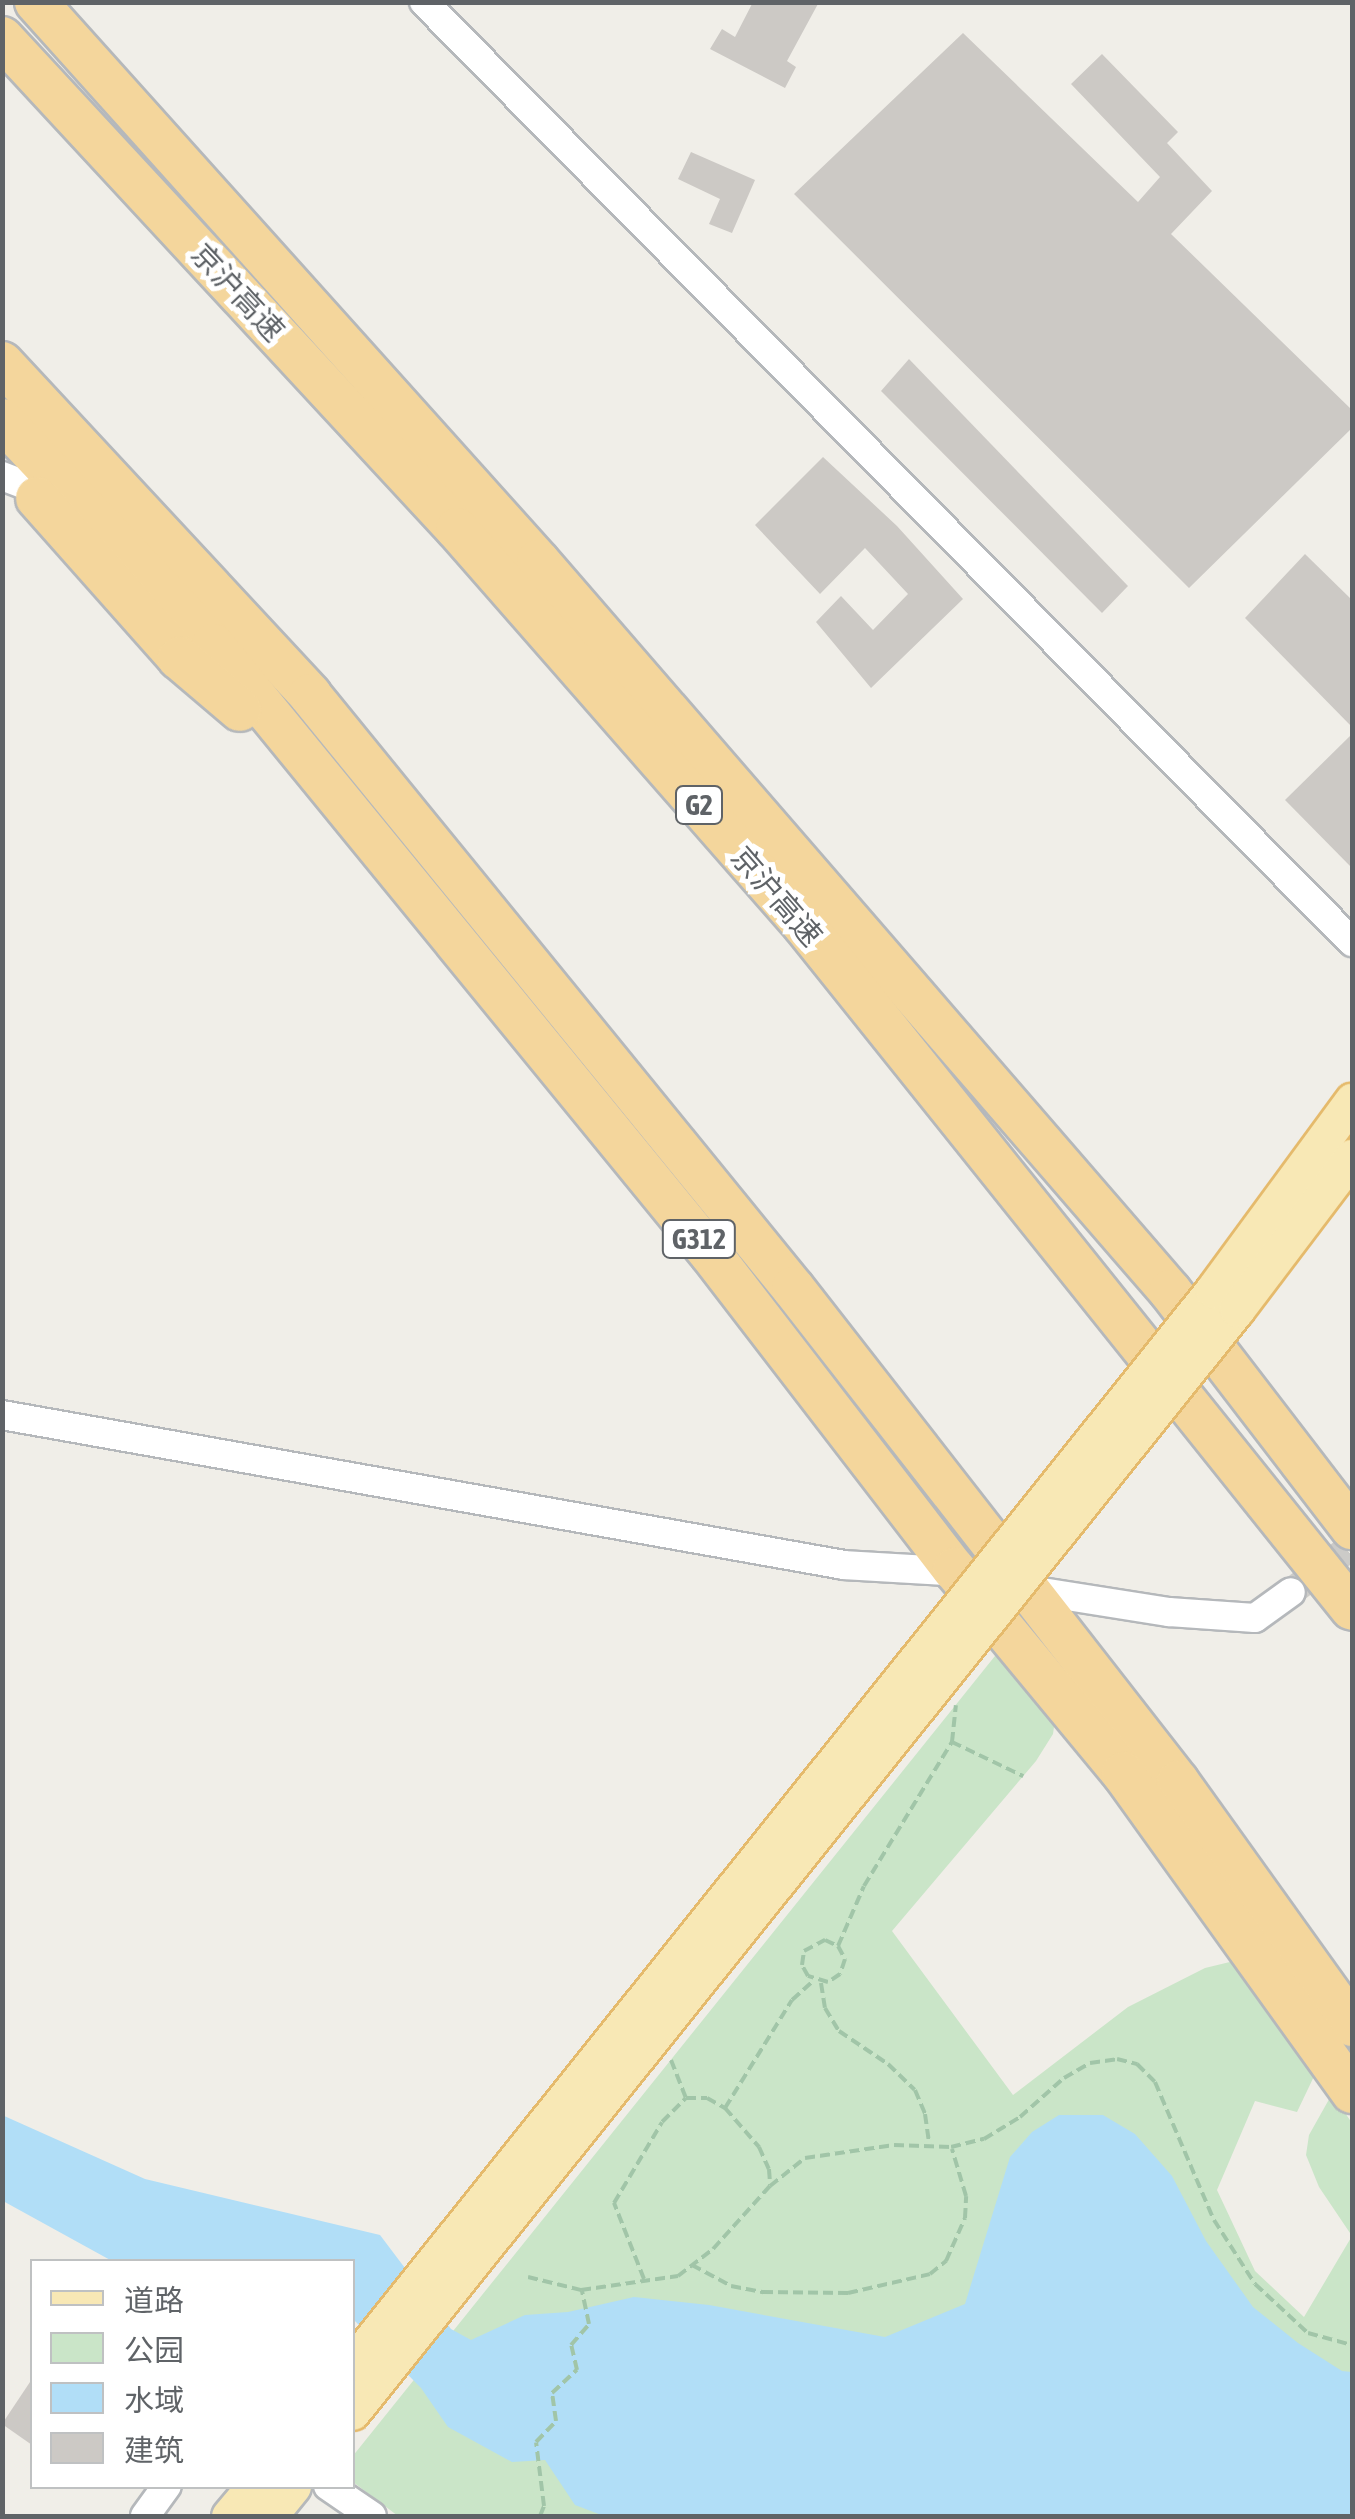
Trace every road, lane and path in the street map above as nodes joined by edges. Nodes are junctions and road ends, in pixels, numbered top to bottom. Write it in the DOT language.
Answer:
graph roads {
  1 [pos="36,2"];
  2 [pos="424,2"];
  3 [pos="2,38"];
  4 [pos="2,363"];
  5 [pos="2,420"];
  6 [pos="10,474"];
  7 [pos="327,784"];
  8 [pos="1352,942"];
  9 [pos="1352,1102"];
  10 [pos="1352,1157"];
  11 [pos="2,1415"];
  12 [pos="1352,1528"];
  13 [pos="954,1570"];
  14 [pos="1027,1590"];
  15 [pos="1291,1592"];
  16 [pos="1352,1609"];
  17 [pos="956,1705"];
  18 [pos="952,1742"];
  19 [pos="1024,1776"];
  20 [pos="838,1946"];
  21 [pos="814,1980"];
  22 [pos="821,1982"];
  23 [pos="1352,2025"];
  24 [pos="671,2060"];
  25 [pos="1352,2092"];
  26 [pos="686,2098"];
  27 [pos="725,2108"];
  28 [pos="930,2146"];
  29 [pos="952,2147"];
  30 [pos="770,2186"];
  31 [pos="692,2265"];
  32 [pos="528,2277"];
  33 [pos="644,2281"];
  34 [pos="581,2290"];
  35 [pos="1352,2344"];
  36 [pos="355,2360"];
  37 [pos="355,2408"];
  38 [pos="165,2489"];
  39 [pos="252,2489"];
  40 [pos="291,2489"];
  41 [pos="332,2489"];
  42 [pos="145,2516"];
  43 [pos="230,2516"];
  44 [pos="269,2516"];
  45 [pos="372,2516"];
  46 [pos="540,2516"];
  1 -- 12 [label="highway, 京沪高速 / G2"];
  2 -- 8 [label="street"];
  3 -- 16 [label="highway, 京沪高速 / G2"];
  4 -- 14 [label="highway, G312"];
  5 -- 7 [label="highway, G312"];
  6 -- 7 [label="highway"];
  7 -- 13 [label="highway, G312"];
  9 -- 36 [label="main road, bridge"];
  10 -- 37 [label="main road, bridge"];
  11 -- 13 [label="street"];
  13 -- 14 [label="street"];
  13 -- 25 [label="highway, G312"];
  14 -- 15 [label="street"];
  14 -- 23 [label="highway, G312"];
  17 -- 18 [label="path"];
  18 -- 19 [label="path"];
  18 -- 20 [label="path"];
  20 -- 21 [label="path"];
  20 -- 22 [label="path"];
  21 -- 22 [label="path"];
  21 -- 27 [label="path"];
  22 -- 28 [label="path"];
  24 -- 26 [label="path"];
  26 -- 27 [label="path"];
  26 -- 33 [label="path"];
  27 -- 30 [label="path"];
  28 -- 29 [label="path"];
  28 -- 30 [label="path"];
  29 -- 31 [label="path"];
  29 -- 35 [label="path"];
  30 -- 31 [label="path"];
  31 -- 33 [label="path"];
  32 -- 34 [label="path"];
  33 -- 34 [label="path"];
  34 -- 46 [label="path"];
  38 -- 42 [label="street"];
  39 -- 43 [label="main road"];
  40 -- 44 [label="main road"];
  41 -- 45 [label="street"];
}
